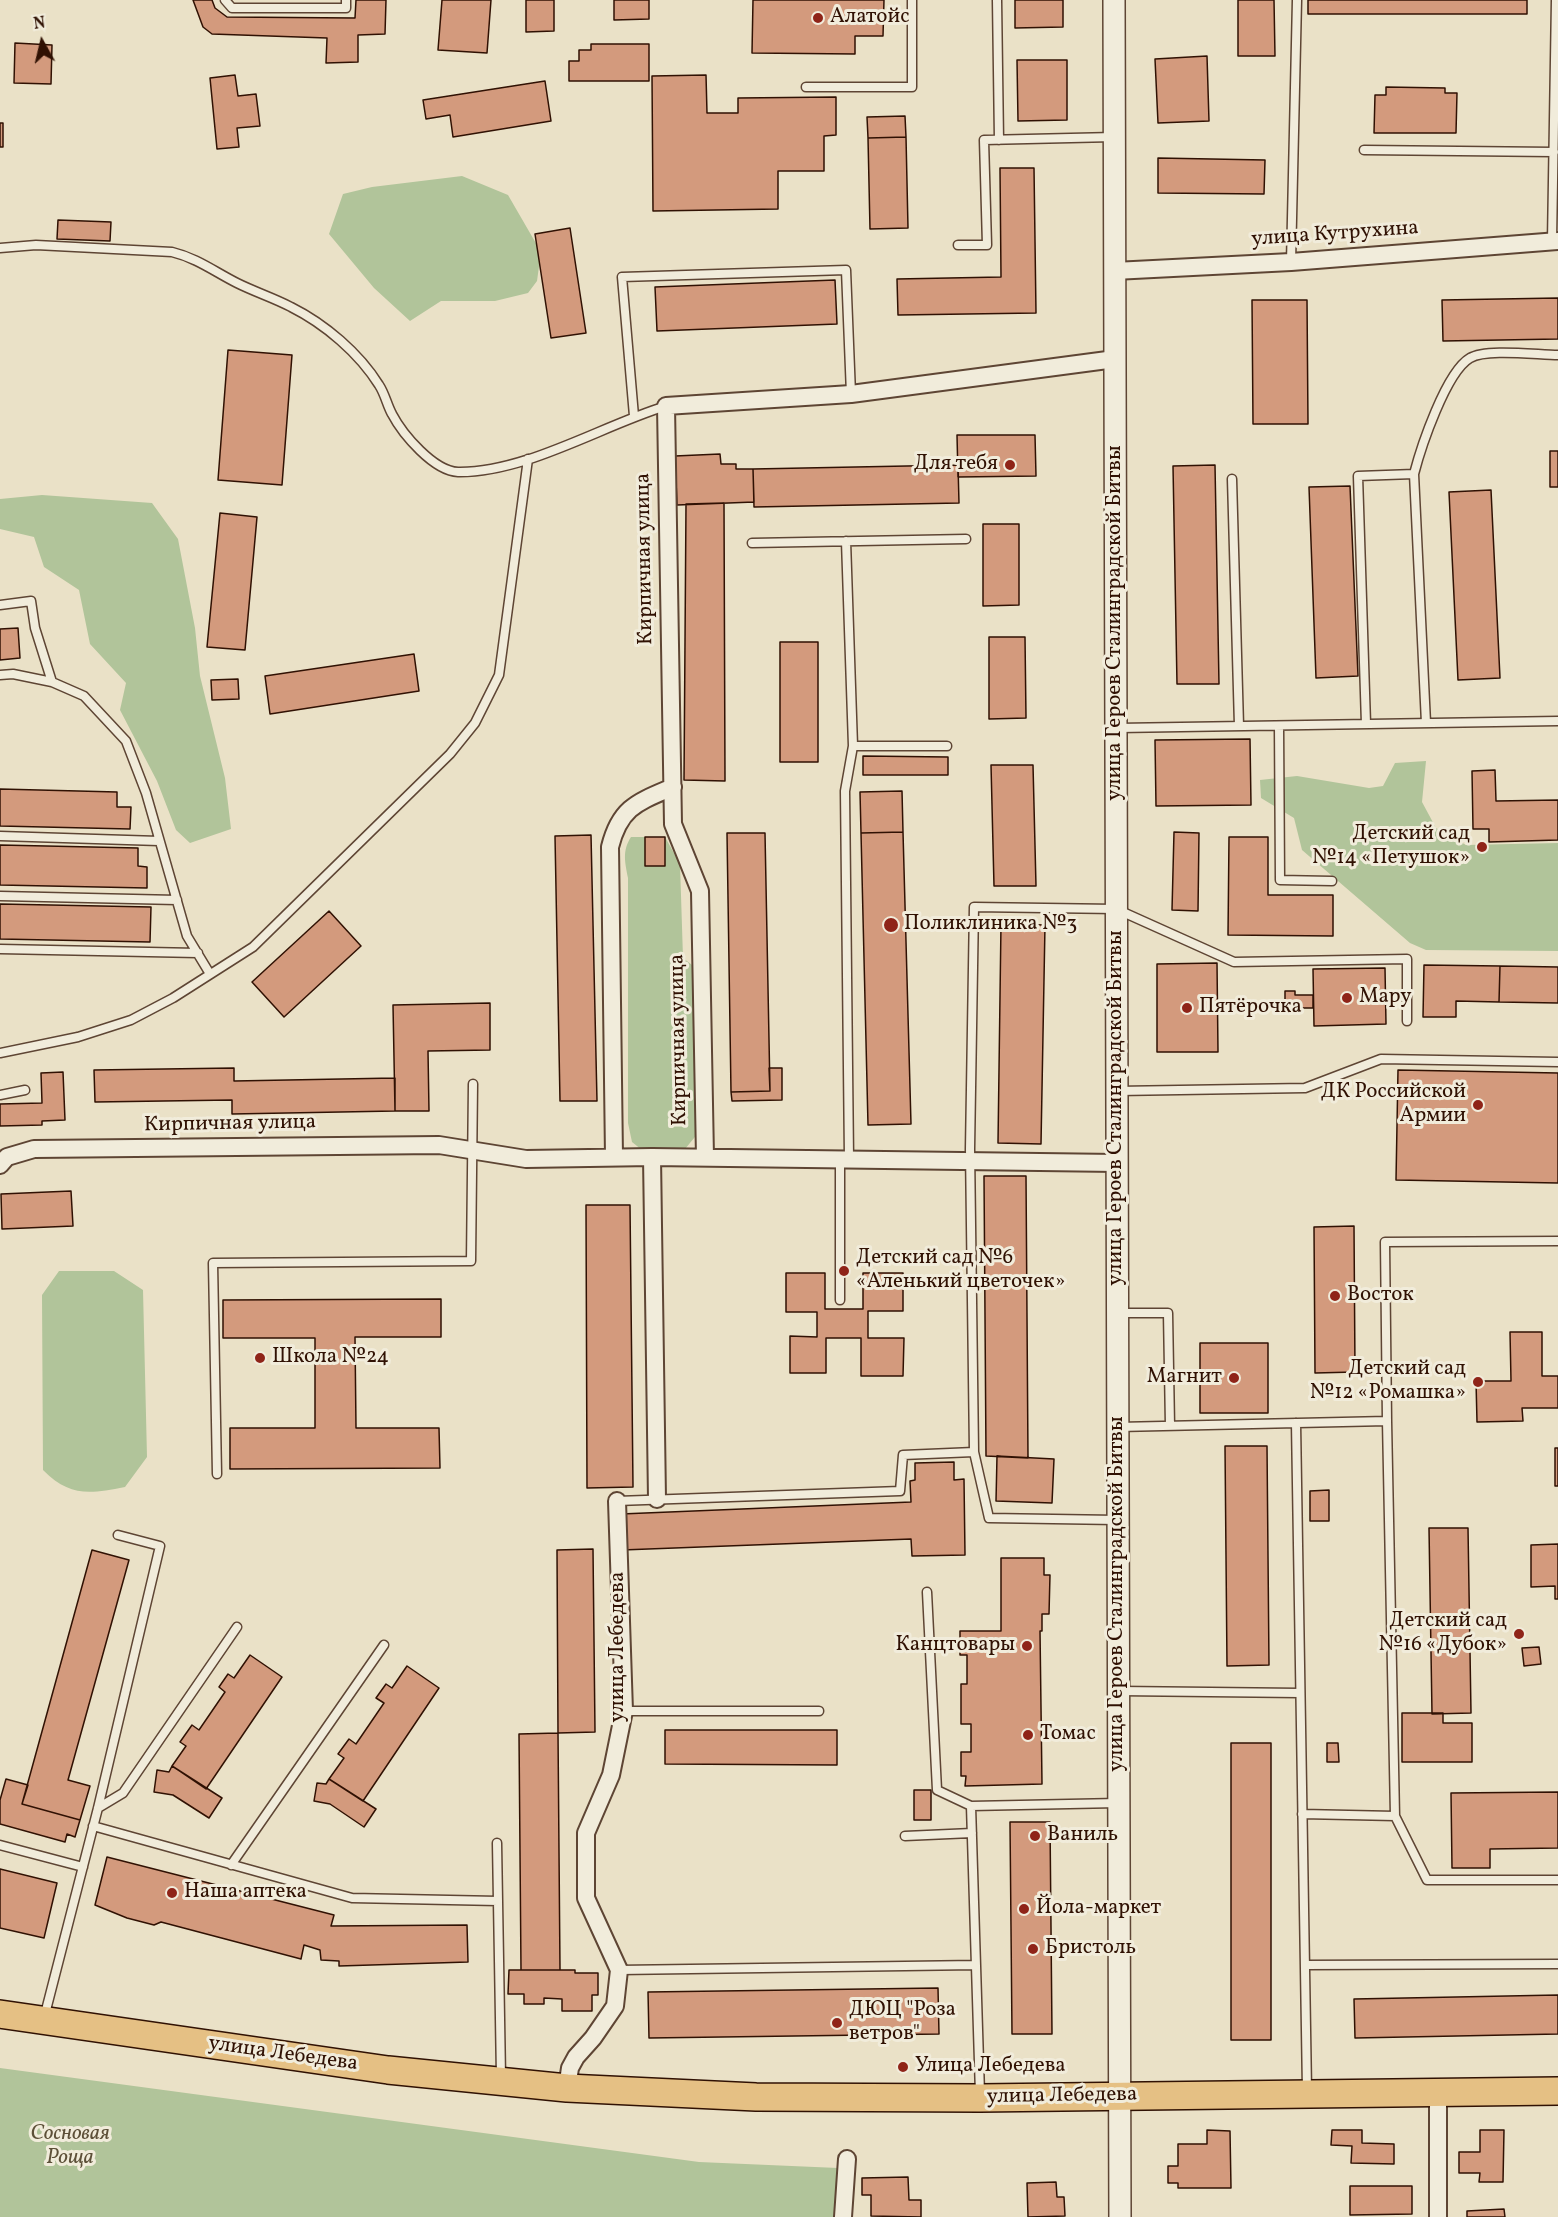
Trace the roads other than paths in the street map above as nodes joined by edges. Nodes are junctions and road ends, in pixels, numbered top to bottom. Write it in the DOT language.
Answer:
graph roads {
  1 [pos="225,0"];
  2 [pos="346,0"];
  3 [pos="912,0"];
  4 [pos="998,0"];
  5 [pos="1114,0"];
  6 [pos="1297,0"];
  7 [pos="1556,0"];
  8 [pos="292,4"];
  9 [pos="806,87"];
  10 [pos="1114,137"];
  11 [pos="999,140"];
  12 [pos="1364,150"];
  13 [pos="1554,152"];
  14 [pos="1555,241"];
  15 [pos="958,245"];
  16 [pos="0,248"];
  17 [pos="1291,262"];
  18 [pos="1114,271"];
  19 [pos="1558,355"];
  20 [pos="1115,360"];
  21 [pos="851,394"];
  22 [pos="666,406"];
  23 [pos="634,416"];
  24 [pos="528,459"];
  25 [pos="1414,474"];
  26 [pos="1232,479"];
  27 [pos="966,539"];
  28 [pos="846,541"];
  29 [pos="752,543"];
  30 [pos="0,605"];
  31 [pos="0,675"];
  32 [pos="52,682"];
  33 [pos="1558,721"];
  34 [pos="1426,723"];
  35 [pos="1366,724"];
  36 [pos="1239,726"];
  37 [pos="1279,726"];
  38 [pos="1116,728"];
  39 [pos="853,746"];
  40 [pos="947,746"];
  41 [pos="673,787"];
  42 [pos="0,836"];
  43 [pos="159,841"];
  44 [pos="1332,881"];
  45 [pos="0,896"];
  46 [pos="177,900"];
  47 [pos="1116,909"];
  48 [pos="0,949"];
  49 [pos="198,953"];
  50 [pos="210,974"];
  51 [pos="1407,1021"];
  52 [pos="0,1053"];
  53 [pos="1558,1062"];
  54 [pos="473,1084"];
  55 [pos="25,1090"];
  56 [pos="1117,1091"];
  57 [pos="0,1095"];
  58 [pos="472,1149"];
  59 [pos="614,1157"];
  60 [pos="652,1157"];
  61 [pos="705,1158"];
  62 [pos="844,1159"];
  63 [pos="3,1161"];
  64 [pos="970,1161"];
  65 [pos="1117,1162"];
  66 [pos="1558,1242"];
  67 [pos="840,1300"];
  68 [pos="1118,1312"];
  69 [pos="1387,1421"];
  70 [pos="1296,1423"];
  71 [pos="1170,1426"];
  72 [pos="1118,1427"];
  73 [pos="974,1452"];
  74 [pos="217,1474"];
  75 [pos="657,1499"];
  76 [pos="617,1502"];
  77 [pos="1118,1521"];
  78 [pos="118,1535"];
  79 [pos="927,1592"];
  80 [pos="237,1627"];
  81 [pos="384,1645"];
  82 [pos="1119,1691"];
  83 [pos="1300,1693"];
  84 [pos="624,1711"];
  85 [pos="819,1711"];
  86 [pos="1119,1803"];
  87 [pos="971,1806"];
  88 [pos="98,1808"];
  89 [pos="1302,1814"];
  90 [pos="1395,1816"];
  91 [pos="93,1826"];
  92 [pos="972,1833"];
  93 [pos="905,1836"];
  94 [pos="497,1843"];
  95 [pos="0,1845"];
  96 [pos="231,1864"];
  97 [pos="83,1867"];
  98 [pos="1558,1880"];
  99 [pos="498,1901"];
  100 [pos="1558,1964"];
  101 [pos="976,1965"];
  102 [pos="1305,1965"];
  103 [pos="619,1970"];
  104 [pos="0,2014"];
  105 [pos="43,2021"];
  106 [pos="501,2082"];
  107 [pos="567,2088"];
  108 [pos="1558,2091"];
  109 [pos="1438,2092"];
  110 [pos="1307,2094"];
  111 [pos="1120,2096"];
  112 [pos="980,2098"];
  113 [pos="847,2159"];
  114 [pos="843,2217"];
  115 [pos="1120,2217"];
  116 [pos="1438,2217"];
  1 -- 8 [label="lane"];
  2 -- 8 [label="lane"];
  3 -- 9 [label="lane"];
  4 -- 11 [label="lane"];
  5 -- 10 [label="street, улица Героев Сталинградской Битвы"];
  6 -- 17 [label="lane"];
  7 -- 13 [label="lane"];
  10 -- 11 [label="lane"];
  10 -- 18 [label="street, улица Героев Сталинградской Битвы"];
  11 -- 15 [label="lane"];
  12 -- 13 [label="lane"];
  13 -- 14 [label="lane"];
  14 -- 17 [label="street, улица Кутрухина"];
  16 -- 24 [label="lane"];
  17 -- 18 [label="street, улица Кутрухина"];
  18 -- 20 [label="street, улица Героев Сталинградской Битвы"];
  19 -- 25 [label="lane"];
  20 -- 21 [label="street"];
  20 -- 38 [label="street, улица Героев Сталинградской Битвы"];
  21 -- 22 [label="street"];
  21 -- 23 [label="lane"];
  22 -- 23 [label="lane"];
  22 -- 41 [label="street, Кирпичная улица"];
  23 -- 24 [label="lane"];
  24 -- 50 [label="lane"];
  25 -- 34 [label="lane"];
  25 -- 35 [label="lane"];
  26 -- 36 [label="lane"];
  27 -- 28 [label="lane"];
  28 -- 29 [label="lane"];
  28 -- 39 [label="lane"];
  30 -- 32 [label="lane"];
  31 -- 32 [label="lane"];
  32 -- 43 [label="lane"];
  33 -- 34 [label="lane"];
  34 -- 35 [label="lane"];
  35 -- 37 [label="lane"];
  36 -- 37 [label="lane"];
  36 -- 38 [label="lane"];
  37 -- 44 [label="lane"];
  38 -- 47 [label="street, улица Героев Сталинградской Битвы"];
  39 -- 40 [label="lane"];
  39 -- 62 [label="lane"];
  41 -- 59 [label="street"];
  41 -- 61 [label="street, Кирпичная улица"];
  42 -- 43 [label="lane"];
  43 -- 46 [label="lane"];
  45 -- 46 [label="lane"];
  46 -- 49 [label="lane"];
  47 -- 51 [label="lane"];
  47 -- 56 [label="street, улица Героев Сталинградской Битвы"];
  47 -- 64 [label="lane"];
  48 -- 49 [label="lane"];
  49 -- 50 [label="lane"];
  50 -- 52 [label="lane"];
  53 -- 56 [label="lane"];
  54 -- 58 [label="lane"];
  55 -- 57 [label="lane"];
  56 -- 65 [label="street, улица Героев Сталинградской Битвы"];
  58 -- 59 [label="street, Кирпичная улица"];
  58 -- 63 [label="street, Кирпичная улица"];
  58 -- 74 [label="lane"];
  59 -- 60 [label="street, Кирпичная улица"];
  60 -- 61 [label="street, Кирпичная улица"];
  60 -- 75 [label="street"];
  61 -- 62 [label="street, Кирпичная улица"];
  62 -- 64 [label="street, Кирпичная улица"];
  62 -- 67 [label="lane"];
  64 -- 65 [label="street, Кирпичная улица"];
  64 -- 73 [label="lane"];
  65 -- 68 [label="street, улица Героев Сталинградской Битвы"];
  66 -- 69 [label="lane"];
  68 -- 71 [label="lane"];
  68 -- 72 [label="street, улица Героев Сталинградской Битвы"];
  69 -- 70 [label="lane"];
  69 -- 90 [label="lane"];
  70 -- 71 [label="lane"];
  70 -- 83 [label="lane"];
  71 -- 72 [label="lane"];
  72 -- 77 [label="street, улица Героев Сталинградской Битвы"];
  73 -- 75 [label="lane"];
  73 -- 77 [label="lane"];
  75 -- 76 [label="lane"];
  76 -- 84 [label="street, улица Лебедева"];
  77 -- 82 [label="street, улица Героев Сталинградской Битвы"];
  78 -- 88 [label="lane"];
  79 -- 87 [label="lane"];
  80 -- 88 [label="lane"];
  81 -- 96 [label="lane"];
  82 -- 83 [label="lane"];
  82 -- 86 [label="street, улица Героев Сталинградской Битвы"];
  83 -- 89 [label="lane"];
  84 -- 85 [label="lane"];
  84 -- 103 [label="street, улица Лебедева"];
  86 -- 87 [label="lane"];
  86 -- 111 [label="street, улица Героев Сталинградской Битвы"];
  87 -- 92 [label="lane"];
  88 -- 91 [label="lane"];
  89 -- 90 [label="lane"];
  89 -- 102 [label="lane"];
  90 -- 98 [label="lane"];
  91 -- 96 [label="lane"];
  91 -- 97 [label="lane"];
  92 -- 93 [label="lane"];
  92 -- 101 [label="lane"];
  94 -- 99 [label="lane"];
  95 -- 97 [label="lane"];
  96 -- 99 [label="lane"];
  97 -- 105 [label="lane"];
  99 -- 106 [label="lane"];
  100 -- 102 [label="lane"];
  101 -- 103 [label="lane"];
  101 -- 112 [label="lane"];
  102 -- 110 [label="lane"];
  103 -- 107 [label="street"];
  104 -- 105 [label="main road, улица Лебедева"];
  105 -- 106 [label="main road, улица Лебедева"];
  106 -- 107 [label="main road, улица Лебедева"];
  107 -- 112 [label="main road, улица Лебедева"];
  108 -- 109 [label="main road, улица Лебедева"];
  109 -- 110 [label="main road, улица Лебедева"];
  109 -- 116 [label="street"];
  110 -- 111 [label="main road, улица Лебедева"];
  111 -- 112 [label="main road, улица Лебедева"];
  111 -- 115 [label="street, улица Героев Сталинградской Битвы"];
  113 -- 114 [label="street"];
}
